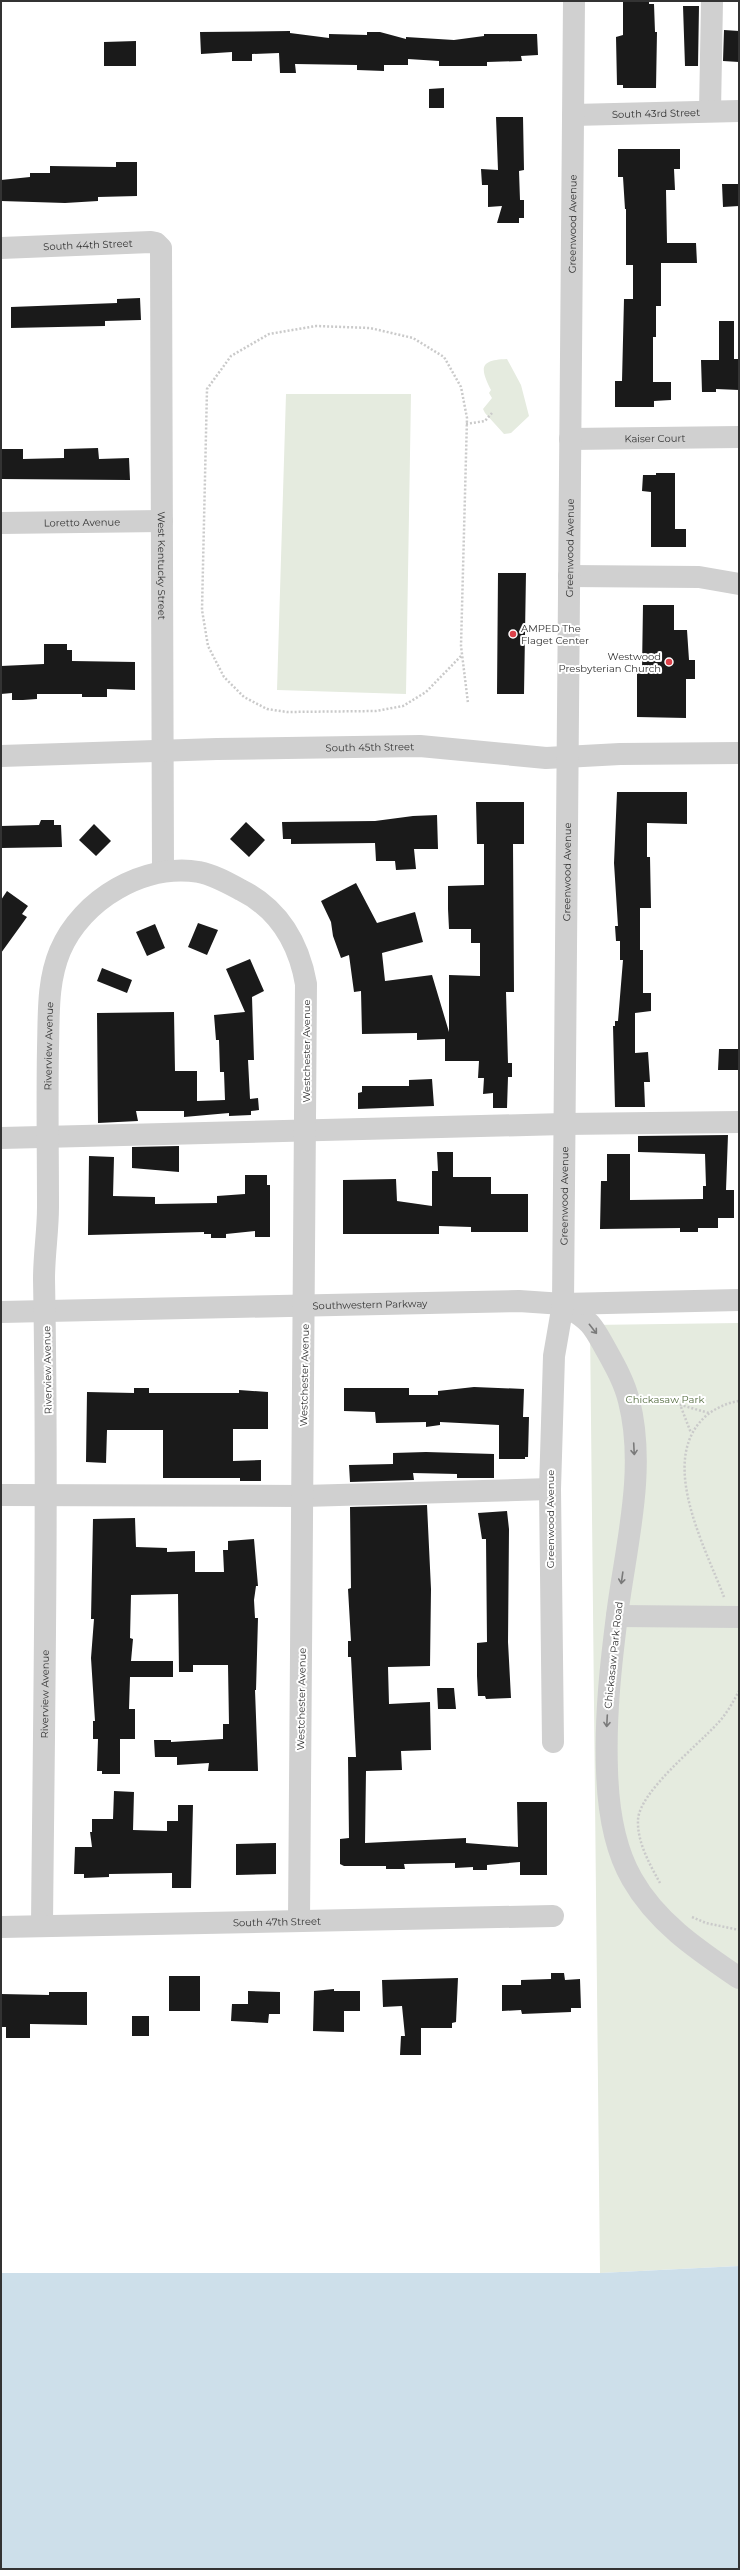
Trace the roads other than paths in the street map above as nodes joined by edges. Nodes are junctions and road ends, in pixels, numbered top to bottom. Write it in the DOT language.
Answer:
graph roads {
  1 [pos="574,1"];
  2 [pos="712,1"];
  3 [pos="710,111"];
  4 [pos="739,111"];
  5 [pos="573,115"];
  6 [pos="1,248"];
  7 [pos="162,260"];
  8 [pos="739,437"];
  9 [pos="570,439"];
  10 [pos="162,521"];
  11 [pos="1,523"];
  12 [pos="569,576"];
  13 [pos="739,584"];
  14 [pos="163,751"];
  15 [pos="739,753"];
  16 [pos="1,756"];
  17 [pos="568,756"];
  18 [pos="163,870"];
  19 [pos="739,1122"];
  20 [pos="564,1124"];
  21 [pos="306,1130"];
  22 [pos="1,1138"];
  23 [pos="46,1138"];
  24 [pos="739,1300"];
  25 [pos="563,1304"];
  26 [pos="305,1306"];
  27 [pos="46,1311"];
  28 [pos="1,1312"];
  29 [pos="550,1489"];
  30 [pos="46,1493"];
  31 [pos="1,1495"];
  32 [pos="303,1496"];
  33 [pos="617,1616"];
  34 [pos="736,1617"];
  35 [pos="553,1742"];
  36 [pos="553,1916"];
  37 [pos="299,1920"];
  38 [pos="42,1926"];
  39 [pos="1,1927"];
  40 [pos="739,1978"];
  1 -- 5 [label="street, Greenwood Avenue"];
  2 -- 3 [label="street"];
  3 -- 4 [label="street, South 43rd Street"];
  3 -- 5 [label="street, South 43rd Street"];
  5 -- 9 [label="street, Greenwood Avenue"];
  6 -- 7 [label="street, South 44th Street"];
  7 -- 10 [label="street, West Kentucky Street"];
  8 -- 9 [label="street, Kaiser Court"];
  9 -- 12 [label="street, Greenwood Avenue"];
  10 -- 11 [label="street, Loretto Avenue"];
  10 -- 14 [label="street, West Kentucky Street"];
  12 -- 13 [label="street"];
  12 -- 17 [label="street, Greenwood Avenue"];
  14 -- 16 [label="street, South 45th Street"];
  14 -- 17 [label="street, South 45th Street"];
  14 -- 18 [label="street, West Kentucky Street"];
  15 -- 17 [label="street, South 45th Street"];
  17 -- 20 [label="street, Greenwood Avenue"];
  18 -- 21 [label="street, Westchester Avenue"];
  18 -- 23 [label="street, Riverview Avenue"];
  19 -- 20 [label="street"];
  20 -- 21 [label="street"];
  20 -- 25 [label="street, Greenwood Avenue"];
  21 -- 23 [label="street"];
  21 -- 26 [label="street, Westchester Avenue"];
  22 -- 23 [label="street"];
  23 -- 27 [label="street, Riverview Avenue"];
  24 -- 25 [label="street, Southwestern Parkway"];
  25 -- 26 [label="street, Southwestern Parkway"];
  25 -- 29 [label="street, Greenwood Avenue"];
  25 -- 33 [label="street, Chickasaw Park Road, one-way"];
  26 -- 27 [label="street, Southwestern Parkway"];
  26 -- 32 [label="street, Westchester Avenue"];
  27 -- 28 [label="street, Southwestern Parkway"];
  27 -- 30 [label="street, Riverview Avenue"];
  29 -- 32 [label="street"];
  29 -- 35 [label="street, Greenwood Avenue"];
  30 -- 31 [label="street"];
  30 -- 32 [label="street"];
  30 -- 38 [label="street, Riverview Avenue"];
  32 -- 37 [label="street, Westchester Avenue"];
  33 -- 34 [label="street"];
  33 -- 40 [label="street, Chickasaw Park Road, one-way"];
  36 -- 37 [label="street, South 47th Street"];
  37 -- 38 [label="street, South 47th Street"];
  38 -- 39 [label="street, South 47th Street"];
}
